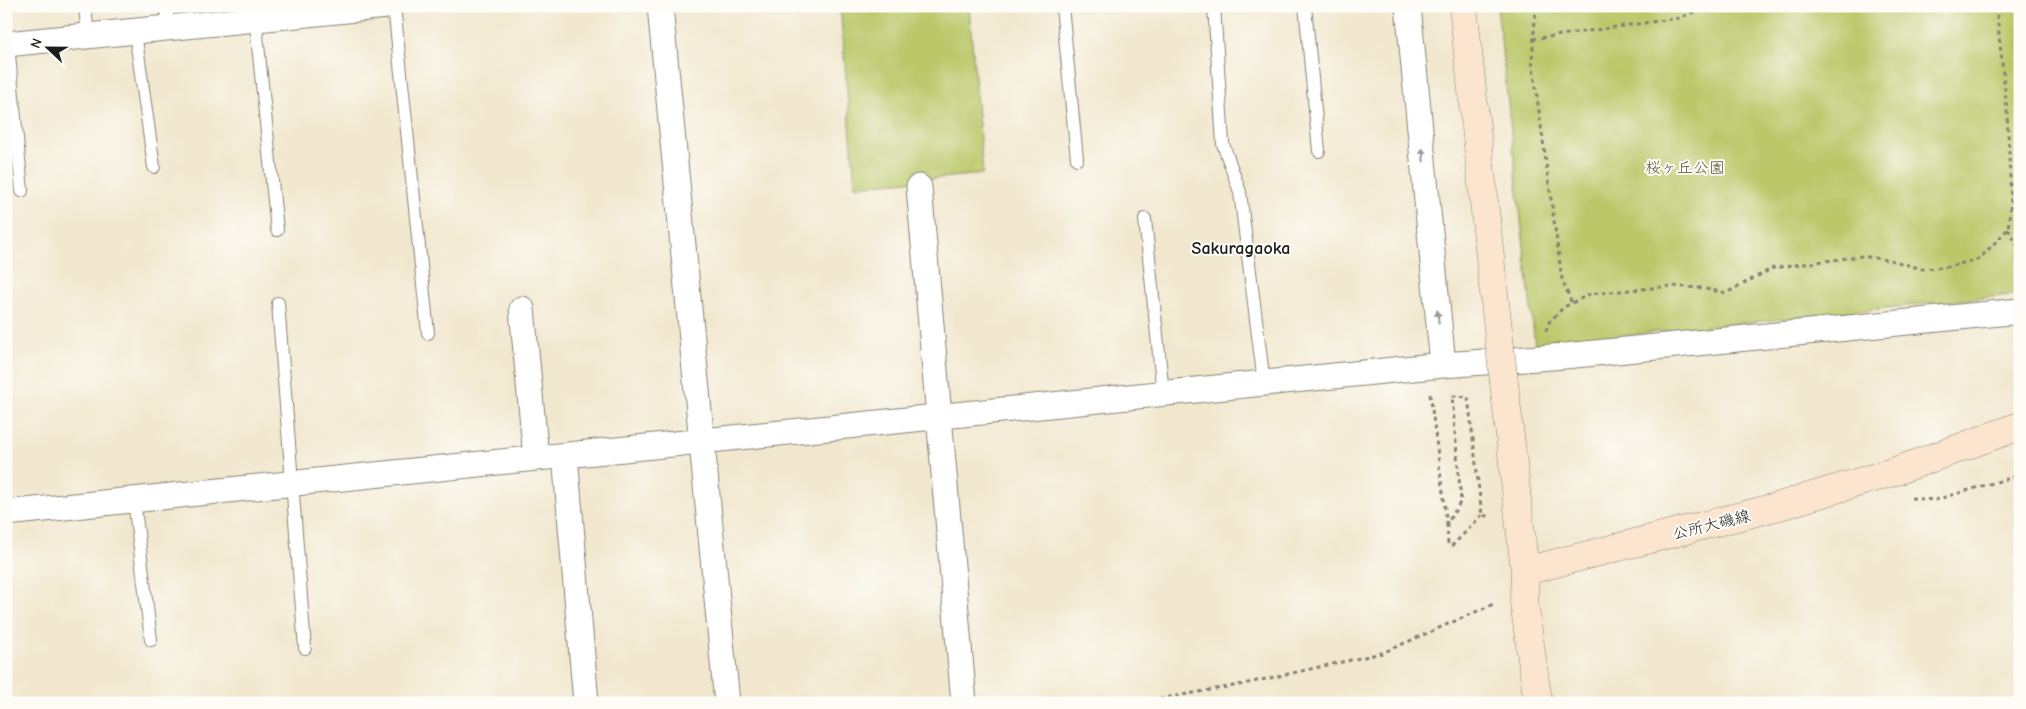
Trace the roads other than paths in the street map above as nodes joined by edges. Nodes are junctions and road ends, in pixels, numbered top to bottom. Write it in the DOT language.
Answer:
graph roads {
  1 [pos="85,6"];
  2 [pos="388,6"];
  3 [pos="394,6"];
  4 [pos="660,6"];
  5 [pos="1062,6"];
  6 [pos="1214,6"];
  7 [pos="1305,6"];
  8 [pos="1408,6"];
  9 [pos="1463,6"];
  10 [pos="255,13"];
  11 [pos="168,17"];
  12 [pos="135,32"];
  13 [pos="88,36"];
  14 [pos="7,44"];
  15 [pos="1319,151"];
  16 [pos="1077,159"];
  17 [pos="154,167"];
  18 [pos="919,187"];
  19 [pos="22,191"];
  20 [pos="1145,219"];
  21 [pos="277,230"];
  22 [pos="278,303"];
  23 [pos="522,309"];
  24 [pos="2020,311"];
  25 [pos="428,333"];
  26 [pos="1443,365"];
  27 [pos="1264,383"];
  28 [pos="1164,393"];
  29 [pos="938,416"];
  30 [pos="2020,426"];
  31 [pos="702,441"];
  32 [pos="565,455"];
  33 [pos="536,458"];
  34 [pos="291,483"];
  35 [pos="134,500"];
  36 [pos="6,513"];
  37 [pos="1525,571"];
  38 [pos="151,640"];
  39 [pos="305,648"];
  40 [pos="586,703"];
  41 [pos="727,703"];
  42 [pos="964,703"];
  43 [pos="1538,703"];
  1 -- 13 [label="lane"];
  2 -- 10 [label="street"];
  3 -- 25 [label="lane"];
  4 -- 31 [label="street"];
  5 -- 16 [label="lane"];
  6 -- 27 [label="lane"];
  7 -- 15 [label="lane"];
  26 -- 8 [label="street, one-way"];
  9 -- 37 [label="main road, bridge"];
  10 -- 11 [label="street"];
  10 -- 21 [label="lane"];
  11 -- 12 [label="street"];
  12 -- 13 [label="street"];
  12 -- 17 [label="lane"];
  13 -- 14 [label="street"];
  14 -- 19 [label="lane"];
  18 -- 29 [label="street"];
  20 -- 28 [label="lane"];
  22 -- 34 [label="lane"];
  23 -- 33 [label="street"];
  24 -- 26 [label="street"];
  26 -- 27 [label="street"];
  27 -- 28 [label="street"];
  28 -- 29 [label="street"];
  29 -- 31 [label="street"];
  29 -- 42 [label="street"];
  30 -- 37 [label="main road, 公所大磯線"];
  31 -- 32 [label="street"];
  31 -- 41 [label="street"];
  32 -- 33 [label="street"];
  32 -- 40 [label="street"];
  33 -- 34 [label="street"];
  34 -- 35 [label="street"];
  34 -- 39 [label="lane"];
  35 -- 36 [label="street"];
  35 -- 38 [label="lane"];
  37 -- 43 [label="main road"];
}
